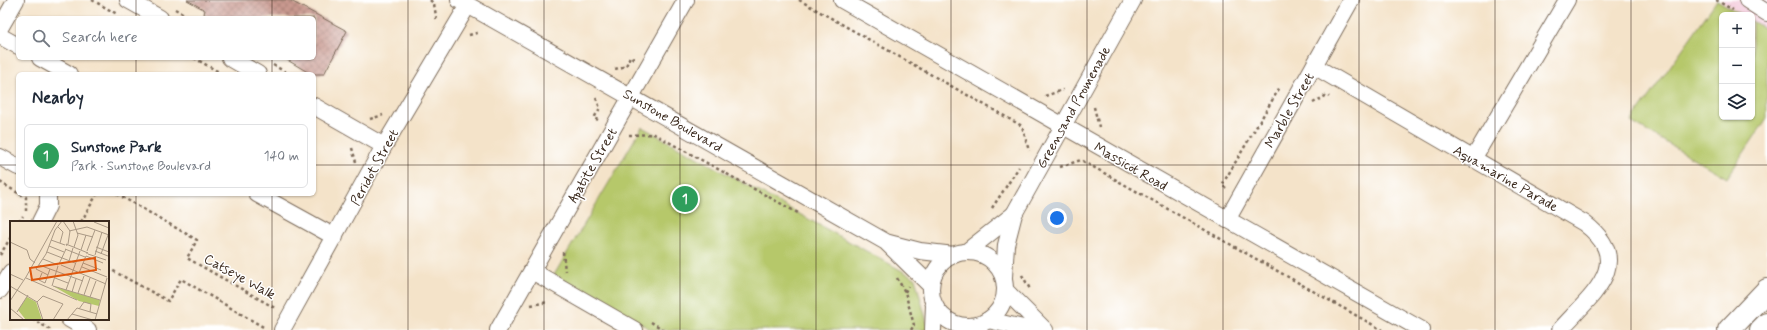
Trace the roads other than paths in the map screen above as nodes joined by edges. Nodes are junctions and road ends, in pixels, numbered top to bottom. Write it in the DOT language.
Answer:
graph roads {
  1 [pos="16,0"];
  2 [pos="128,0"];
  3 [pos="686,0"];
  4 [pos="842,0"];
  5 [pos="1133,0"];
  6 [pos="1351,0"];
  7 [pos="1568,0"];
  8 [pos="1747,0"];
  9 [pos="464,2"];
  10 [pos="1767,13"];
  11 [pos="156,16"];
  12 [pos="0,28"];
  13 [pos="0,36"];
  14 [pos="16,45"];
  15 [pos="44,60"];
  16 [pos="234,60"];
  17 [pos="1314,66"];
  18 [pos="65,72"];
  19 [pos="254,72"];
  20 [pos="631,96"];
  21 [pos="316,107"];
  22 [pos="1063,126"];
  23 [pos="384,146"];
  24 [pos="0,157"];
  25 [pos="1473,159"];
  26 [pos="16,166"];
  27 [pos="48,196"];
  28 [pos="261,196"];
  29 [pos="1014,214"];
  30 [pos="1226,220"];
  31 [pos="40,221"];
  32 [pos="334,237"];
  33 [pos="886,242"];
  34 [pos="960,253"];
  35 [pos="532,271"];
  36 [pos="1005,284"];
  37 [pos="931,286"];
  38 [pos="1767,290"];
  39 [pos="934,304"];
  40 [pos="71,320"];
  41 [pos="988,320"];
  42 [pos="640,324"];
  43 [pos="1767,324"];
  44 [pos="969,328"];
  45 [pos="88,330"];
  46 [pos="282,330"];
  47 [pos="498,330"];
  48 [pos="933,330"];
  49 [pos="1032,330"];
  50 [pos="1045,330"];
  51 [pos="1422,330"];
  52 [pos="1560,330"];
  53 [pos="1728,330"];
  54 [pos="1761,330"];
  1 -- 12 [label="street"];
  2 -- 11 [label="street"];
  3 -- 20 [label="street, Apatite Street"];
  4 -- 22 [label="street, Massicot Road"];
  5 -- 22 [label="street, Greensand Promenade"];
  6 -- 17 [label="street, Marble Street"];
  7 -- 25 [label="street"];
  8 -- 10 [label="street"];
  9 -- 20 [label="street, Sunstone Boulevard"];
  9 -- 23 [label="street, Peridot Street"];
  13 -- 14 [label="street"];
  15 -- 18 [label="street"];
  16 -- 19 [label="street"];
  17 -- 25 [label="street, Aquamarine Parade"];
  17 -- 30 [label="street, Marble Street"];
  20 -- 33 [label="street, Sunstone Boulevard"];
  20 -- 35 [label="street, Apatite Street"];
  21 -- 23 [label="street"];
  22 -- 29 [label="street, Greensand Promenade"];
  22 -- 30 [label="street, Massicot Road"];
  23 -- 32 [label="street, Peridot Street"];
  24 -- 26 [label="street"];
  25 -- 52 [label="street, Aquamarine Parade"];
  27 -- 31 [label="street"];
  28 -- 32 [label="street"];
  29 -- 34 [label="street, Greensand Promenade"];
  29 -- 36 [label="street, Greensand Promenade"];
  30 -- 51 [label="street, Massicot Road"];
  32 -- 46 [label="street, Peridot Street"];
  33 -- 34 [label="street, Sunstone Boulevard"];
  33 -- 37 [label="street, Sunstone Boulevard"];
  34 -- 36 [label="street"];
  34 -- 37 [label="street"];
  35 -- 42 [label="street"];
  35 -- 47 [label="street, Apatite Street"];
  36 -- 41 [label="street"];
  36 -- 50 [label="street"];
  37 -- 39 [label="street"];
  38 -- 53 [label="main road"];
  39 -- 44 [label="street"];
  39 -- 48 [label="street"];
  40 -- 45 [label="street"];
  41 -- 44 [label="street"];
  41 -- 49 [label="street"];
  43 -- 54 [label="main road"];
}
